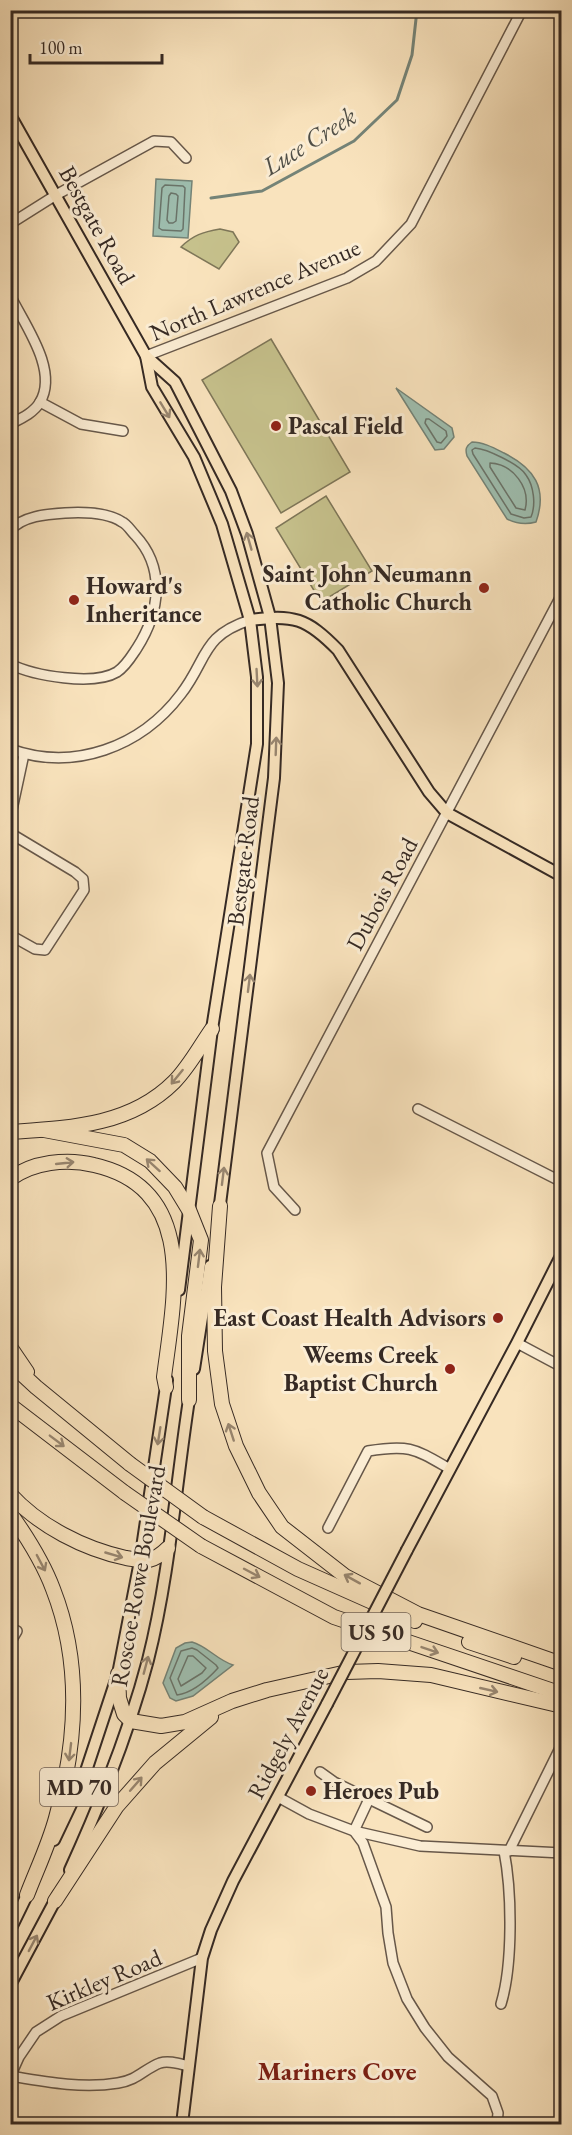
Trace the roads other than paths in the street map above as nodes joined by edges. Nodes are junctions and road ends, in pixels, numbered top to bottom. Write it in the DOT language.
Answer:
graph roads {
  1 [pos="522,10"];
  2 [pos="12,117"];
  3 [pos="186,158"];
  4 [pos="56,195"];
  5 [pos="10,224"];
  6 [pos="10,295"];
  7 [pos="146,356"];
  8 [pos="40,402"];
  9 [pos="10,424"];
  10 [pos="123,431"];
  11 [pos="12,526"];
  12 [pos="561,594"];
  13 [pos="270,617"];
  14 [pos="250,620"];
  15 [pos="10,664"];
  16 [pos="10,749"];
  17 [pos="24,754"];
  18 [pos="447,813"];
  19 [pos="10,819"];
  20 [pos="10,833"];
  21 [pos="561,876"];
  22 [pos="10,935"];
  23 [pos="212,1029"];
  24 [pos="418,1109"];
  25 [pos="44,1130"];
  26 [pos="10,1132"];
  27 [pos="10,1179"];
  28 [pos="561,1182"];
  29 [pos="219,1206"];
  30 [pos="189,1210"];
  31 [pos="295,1210"];
  32 [pos="561,1254"];
  33 [pos="517,1343"];
  34 [pos="10,1347"];
  35 [pos="10,1363"];
  36 [pos="561,1367"];
  37 [pos="36,1387"];
  38 [pos="166,1387"];
  39 [pos="189,1400"];
  40 [pos="10,1405"];
  41 [pos="450,1469"];
  42 [pos="10,1494"];
  43 [pos="10,1513"];
  44 [pos="328,1528"];
  45 [pos="168,1548"];
  46 [pos="140,1561"];
  47 [pos="14,1630"];
  48 [pos="10,1643"];
  49 [pos="561,1664"];
  50 [pos="561,1672"];
  51 [pos="118,1674"];
  52 [pos="561,1694"];
  53 [pos="232,1701"];
  54 [pos="561,1706"];
  55 [pos="131,1721"];
  56 [pos="561,1744"];
  57 [pos="320,1772"];
  58 [pos="278,1797"];
  59 [pos="369,1799"];
  60 [pos="427,1827"];
  61 [pos="354,1831"];
  62 [pos="506,1851"];
  63 [pos="561,1853"];
  64 [pos="27,1895"];
  65 [pos="55,1901"];
  66 [pos="10,1930"];
  67 [pos="202,1958"];
  68 [pos="10,1985"];
  69 [pos="501,2004"];
  70 [pos="188,2066"];
  71 [pos="11,2077"];
  72 [pos="182,2124"];
  73 [pos="497,2124"];
  1 -- 7 [label="street, North Lawrence Avenue"];
  2 -- 4 [label="main road, Bestgate Road / MD 70"];
  3 -- 4 [label="street"];
  4 -- 5 [label="street"];
  4 -- 7 [label="main road, Bestgate Road / MD 70"];
  6 -- 8 [label="street"];
  13 -- 7 [label="main road, Bestgate Road / MD 70, one-way"];
  7 -- 14 [label="main road, Bestgate Road / MD 70, one-way"];
  8 -- 9 [label="street"];
  8 -- 10 [label="street"];
  11 -- 15 [label="street"];
  12 -- 18 [label="street, Dubois Road"];
  13 -- 14 [label="main road"];
  13 -- 18 [label="main road"];
  29 -- 13 [label="main road, Bestgate Road / MD 70, one-way"];
  14 -- 17 [label="street"];
  14 -- 23 [label="main road, Bestgate Road / MD 70, one-way"];
  16 -- 17 [label="street"];
  17 -- 19 [label="street"];
  18 -- 21 [label="main road"];
  18 -- 31 [label="street, Dubois Road"];
  20 -- 22 [label="street"];
  23 -- 25 [label="highway, one-way"];
  23 -- 30 [label="main road, Bestgate Road / MD 70"];
  24 -- 28 [label="street"];
  25 -- 26 [label="highway"];
  30 -- 25 [label="highway, one-way"];
  27 -- 38 [label="highway, one-way"];
  29 -- 39 [label="main road, Bestgate Road / MD 70"];
  49 -- 29 [label="highway, one-way"];
  30 -- 38 [label="main road, Bestgate Road / MD 70"];
  39 -- 30 [label="highway, one-way"];
  32 -- 33 [label="main road, Ridgely Avenue"];
  33 -- 36 [label="street"];
  33 -- 41 [label="main road, Ridgely Avenue"];
  34 -- 37 [label="highway"];
  35 -- 37 [label="highway, US 50"];
  37 -- 50 [label="highway, US 50, bridge"];
  38 -- 46 [label="main road, Roscoe Rowe Boulevard / MD 70, one-way"];
  39 -- 45 [label="main road, Roscoe Rowe Boulevard / MD 70"];
  40 -- 52 [label="highway, US 50, one-way, bridge"];
  41 -- 44 [label="street"];
  41 -- 58 [label="main road, Ridgely Avenue, bridge"];
  42 -- 46 [label="highway, one-way"];
  43 -- 64 [label="highway, one-way"];
  45 -- 46 [label="highway"];
  55 -- 45 [label="main road, Roscoe Rowe Boulevard / MD 70, one-way"];
  46 -- 51 [label="main road, Roscoe Rowe Boulevard / MD 70"];
  47 -- 48 [label="street"];
  51 -- 55 [label="highway"];
  51 -- 64 [label="main road, Roscoe Rowe Boulevard / MD 70"];
  53 -- 54 [label="highway, one-way"];
  53 -- 55 [label="highway"];
  65 -- 53 [label="highway, one-way"];
  55 -- 65 [label="main road, Roscoe Rowe Boulevard / MD 70"];
  56 -- 62 [label="street"];
  57 -- 59 [label="street"];
  58 -- 61 [label="street"];
  58 -- 67 [label="main road, Ridgely Avenue"];
  59 -- 60 [label="street"];
  59 -- 61 [label="street"];
  61 -- 62 [label="street"];
  61 -- 73 [label="street"];
  62 -- 63 [label="street"];
  62 -- 69 [label="street"];
  64 -- 66 [label="main road, Roscoe Rowe Boulevard / MD 70"];
  68 -- 65 [label="main road, Roscoe Rowe Boulevard / MD 70, one-way"];
  67 -- 70 [label="main road, Ridgely Avenue"];
  67 -- 71 [label="street, Kirkley Road"];
  70 -- 71 [label="street"];
  70 -- 72 [label="main road, Ridgely Avenue"];
}
